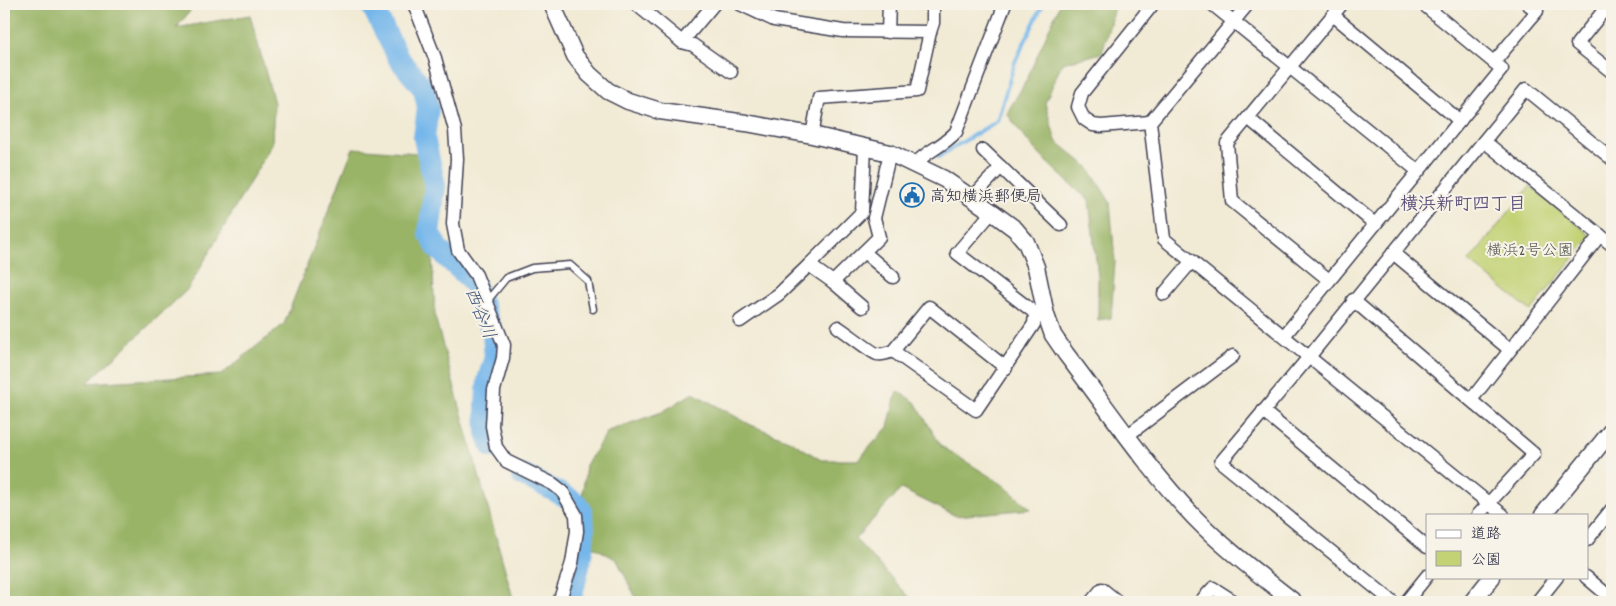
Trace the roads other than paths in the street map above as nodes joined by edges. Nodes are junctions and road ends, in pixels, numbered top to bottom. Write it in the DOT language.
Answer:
graph roads {
  1 [pos="414,4"];
  2 [pos="552,4"];
  3 [pos="636,4"];
  4 [pos="714,4"];
  5 [pos="740,4"];
  6 [pos="889,4"];
  7 [pos="933,4"];
  8 [pos="1005,4"];
  9 [pos="1153,4"];
  10 [pos="1212,4"];
  11 [pos="1248,4"];
  12 [pos="1342,4"];
  13 [pos="1423,4"];
  14 [pos="1528,4"];
  15 [pos="1609,4"];
  16 [pos="1332,15"];
  17 [pos="1234,21"];
  18 [pos="888,32"];
  19 [pos="930,32"];
  20 [pos="682,42"];
  21 [pos="1494,62"];
  22 [pos="1290,67"];
  23 [pos="731,72"];
  24 [pos="1612,72"];
  25 [pos="1248,118"];
  26 [pos="1460,121"];
  27 [pos="1150,122"];
  28 [pos="812,135"];
  29 [pos="1484,141"];
  30 [pos="865,147"];
  31 [pos="983,150"];
  32 [pos="890,154"];
  33 [pos="1612,159"];
  34 [pos="915,164"];
  35 [pos="1001,167"];
  36 [pos="1418,172"];
  37 [pos="972,198"];
  38 [pos="992,212"];
  39 [pos="1375,224"];
  40 [pos="1060,225"];
  41 [pos="1600,235"];
  42 [pos="1612,245"];
  43 [pos="864,252"];
  44 [pos="1392,252"];
  45 [pos="1192,261"];
  46 [pos="809,266"];
  47 [pos="893,276"];
  48 [pos="1329,280"];
  49 [pos="833,282"];
  50 [pos="1164,294"];
  51 [pos="487,300"];
  52 [pos="1354,300"];
  53 [pos="862,307"];
  54 [pos="593,309"];
  55 [pos="1040,314"];
  56 [pos="740,321"];
  57 [pos="838,327"];
  58 [pos="1284,336"];
  59 [pos="1510,350"];
  60 [pos="893,352"];
  61 [pos="1232,356"];
  62 [pos="1309,357"];
  63 [pos="1006,368"];
  64 [pos="1471,400"];
  65 [pos="1263,411"];
  66 [pos="1612,430"];
  67 [pos="1128,435"];
  68 [pos="1488,503"];
  69 [pos="1612,511"];
  70 [pos="1479,514"];
  71 [pos="1501,514"];
  72 [pos="1544,514"];
  73 [pos="1588,539"];
  74 [pos="1426,546"];
  75 [pos="1426,577"];
  76 [pos="1491,578"];
  77 [pos="1556,578"];
  78 [pos="1587,578"];
  79 [pos="1612,599"];
  80 [pos="559,602"];
  81 [pos="1091,602"];
  82 [pos="1118,602"];
  83 [pos="1200,602"];
  84 [pos="1235,602"];
  85 [pos="1294,602"];
  86 [pos="1393,602"];
  87 [pos="1406,602"];
  88 [pos="1472,602"];
  89 [pos="1537,602"];
  1 -- 51 [label="street"];
  2 -- 28 [label="street"];
  3 -- 20 [label="street"];
  4 -- 20 [label="street"];
  5 -- 18 [label="street"];
  6 -- 18 [label="street"];
  7 -- 19 [label="street"];
  8 -- 34 [label="street"];
  9 -- 27 [label="street"];
  10 -- 17 [label="street"];
  11 -- 17 [label="street"];
  12 -- 16 [label="street"];
  13 -- 21 [label="street"];
  14 -- 21 [label="street"];
  15 -- 24 [label="street"];
  16 -- 22 [label="street"];
  16 -- 26 [label="street"];
  17 -- 22 [label="street"];
  17 -- 27 [label="street"];
  18 -- 19 [label="street"];
  19 -- 28 [label="street"];
  20 -- 23 [label="street"];
  21 -- 26 [label="street"];
  22 -- 25 [label="street"];
  22 -- 36 [label="street"];
  25 -- 39 [label="street"];
  25 -- 48 [label="street"];
  26 -- 36 [label="street"];
  27 -- 45 [label="street"];
  28 -- 30 [label="street"];
  29 -- 33 [label="street"];
  29 -- 41 [label="street"];
  29 -- 44 [label="street"];
  30 -- 32 [label="street"];
  30 -- 46 [label="street"];
  31 -- 35 [label="street"];
  32 -- 34 [label="street"];
  32 -- 43 [label="street"];
  34 -- 37 [label="street"];
  35 -- 37 [label="street"];
  35 -- 40 [label="street"];
  36 -- 39 [label="street"];
  37 -- 38 [label="street"];
  38 -- 55 [label="street"];
  38 -- 55 [label="street"];
  39 -- 48 [label="street"];
  41 -- 42 [label="street"];
  41 -- 59 [label="street"];
  43 -- 47 [label="street"];
  43 -- 49 [label="street"];
  44 -- 52 [label="street"];
  44 -- 59 [label="street"];
  45 -- 50 [label="street"];
  45 -- 58 [label="street"];
  46 -- 49 [label="street"];
  46 -- 56 [label="street"];
  48 -- 58 [label="street"];
  49 -- 53 [label="street"];
  51 -- 54 [label="lane"];
  51 -- 80 [label="street"];
  52 -- 62 [label="street"];
  52 -- 64 [label="street"];
  55 -- 63 [label="street"];
  55 -- 67 [label="street"];
  57 -- 60 [label="street"];
  58 -- 62 [label="street"];
  59 -- 64 [label="street"];
  60 -- 63 [label="street"];
  60 -- 63 [label="street"];
  61 -- 67 [label="street"];
  62 -- 65 [label="street"];
  62 -- 68 [label="street"];
  64 -- 68 [label="street"];
  65 -- 74 [label="street"];
  65 -- 86 [label="street"];
  66 -- 72 [label="street"];
  67 -- 85 [label="street"];
  68 -- 70 [label="street"];
  68 -- 71 [label="street"];
  69 -- 73 [label="street"];
  75 -- 87 [label="street"];
  76 -- 88 [label="street"];
  77 -- 89 [label="street"];
  78 -- 79 [label="street"];
  81 -- 82 [label="street"];
  83 -- 84 [label="street"];
}
